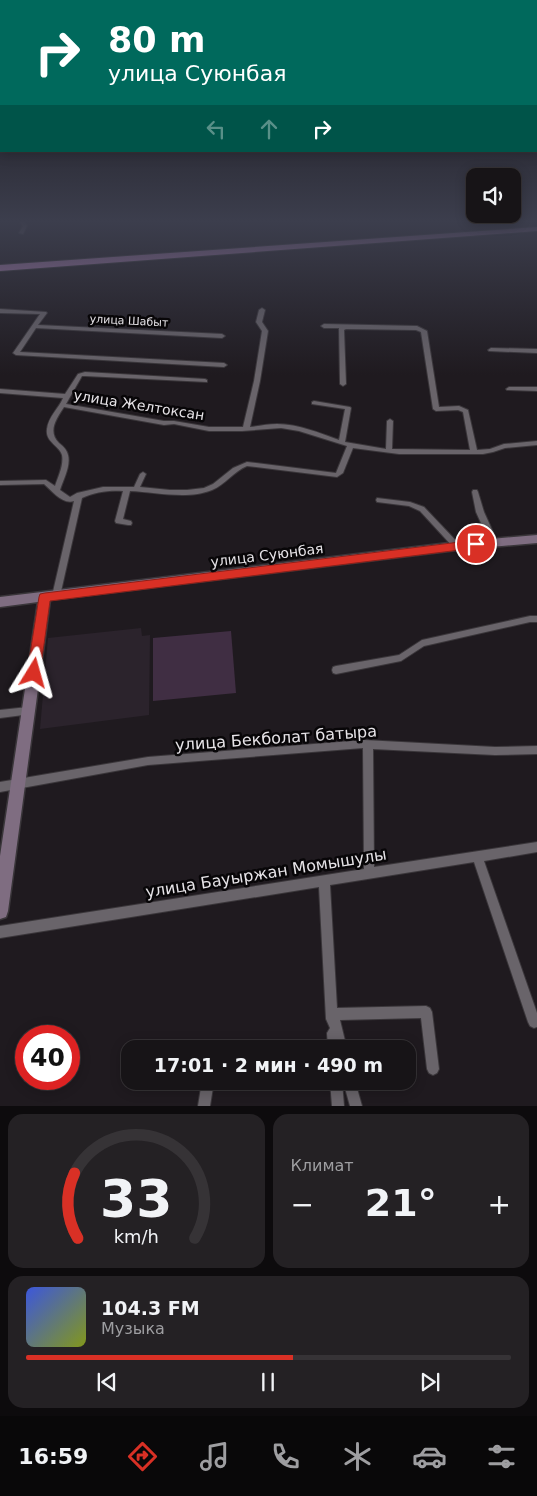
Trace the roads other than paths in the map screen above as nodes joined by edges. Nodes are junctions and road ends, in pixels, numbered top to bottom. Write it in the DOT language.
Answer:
graph roads {
  1 [pos="262,310"];
  2 [pos="0,311"];
  3 [pos="34,326"];
  4 [pos="324,326"];
  5 [pos="343,327"];
  6 [pos="222,336"];
  7 [pos="491,350"];
  8 [pos="536,351"];
  9 [pos="537,358"];
  10 [pos="224,365"];
  11 [pos="204,381"];
  12 [pos="343,384"];
  13 [pos="509,389"];
  14 [pos="537,389"];
  15 [pos="0,391"];
  16 [pos="66,397"];
  17 [pos="314,403"];
  18 [pos="63,404"];
  19 [pos="390,421"];
  20 [pos="246,429"];
  21 [pos="342,442"];
  22 [pos="537,443"];
  23 [pos="351,445"];
  24 [pos="389,450"];
  25 [pos="474,452"];
  26 [pos="143,474"];
  27 [pos="0,483"];
  28 [pos="127,488"];
  29 [pos="136,489"];
  30 [pos="57,490"];
  31 [pos="475,492"];
  32 [pos="79,495"];
  33 [pos="379,500"];
  34 [pos="128,523"];
  35 [pos="537,539"];
  36 [pos="494,542"];
  37 [pos="457,546"];
  38 [pos="50,596"];
  39 [pos="0,602"];
  40 [pos="537,619"];
  41 [pos="336,670"];
  42 [pos="28,711"];
  43 [pos="0,714"];
  44 [pos="368,745"];
  45 [pos="537,750"];
  46 [pos="18,785"];
  47 [pos="0,787"];
  48 [pos="537,847"];
  49 [pos="477,856"];
  50 [pos="369,873"];
  51 [pos="324,880"];
  52 [pos="0,911"];
  53 [pos="0,932"];
  54 [pos="332,1014"];
  55 [pos="534,1022"];
  56 [pos="333,1040"];
  57 [pos="339,1040"];
  58 [pos="433,1069"];
  59 [pos="207,1090"];
  60 [pos="337,1090"];
  61 [pos="352,1090"];
  62 [pos="204,1106"];
  63 [pos="338,1106"];
  64 [pos="356,1106"];
  1 -- 20 [label="street"];
  2 -- 3 [label="street"];
  3 -- 6 [label="street, улица Шабыт"];
  3 -- 10 [label="street"];
  4 -- 5 [label="street"];
  5 -- 12 [label="street"];
  5 -- 25 [label="street"];
  7 -- 8 [label="street"];
  8 -- 9 [label="street"];
  11 -- 16 [label="street"];
  13 -- 14 [label="street"];
  15 -- 16 [label="street"];
  16 -- 18 [label="street"];
  17 -- 21 [label="street"];
  18 -- 20 [label="street, улица Желтоксан"];
  18 -- 30 [label="street"];
  19 -- 24 [label="street"];
  20 -- 21 [label="street, улица Желтоксан"];
  21 -- 23 [label="street, улица Желтоксан"];
  22 -- 25 [label="street, улица Желтоксан"];
  23 -- 24 [label="street, улица Желтоксан"];
  23 -- 29 [label="street"];
  24 -- 25 [label="street, улица Желтоксан"];
  26 -- 29 [label="street"];
  27 -- 30 [label="street"];
  28 -- 29 [label="street"];
  28 -- 32 [label="street"];
  28 -- 34 [label="street"];
  30 -- 32 [label="street"];
  31 -- 36 [label="street"];
  32 -- 38 [label="street"];
  33 -- 37 [label="street"];
  35 -- 36 [label="main road, улица Суюнбая"];
  36 -- 37 [label="main road, улица Суюнбая"];
  37 -- 38 [label="main road, улица Суюнбая"];
  38 -- 39 [label="main road, улица Суюнбая"];
  38 -- 42 [label="main road"];
  40 -- 41 [label="street"];
  42 -- 43 [label="street"];
  42 -- 46 [label="main road"];
  44 -- 45 [label="street, улица Бекболат батыра"];
  44 -- 46 [label="street, улица Бекболат батыра"];
  44 -- 50 [label="street"];
  46 -- 47 [label="street, улица Бекболат батыра"];
  46 -- 52 [label="main road"];
  48 -- 49 [label="street, улица Бауыржан Момышулы"];
  49 -- 50 [label="street, улица Бауыржан Момышулы"];
  49 -- 55 [label="street"];
  50 -- 51 [label="street, улица Бауыржан Момышулы"];
  51 -- 53 [label="street, улица Бауыржан Момышулы"];
  51 -- 54 [label="street"];
  54 -- 56 [label="street"];
  54 -- 57 [label="street"];
  54 -- 58 [label="street"];
  59 -- 62 [label="street"];
  60 -- 63 [label="street"];
  61 -- 64 [label="street"];
}
